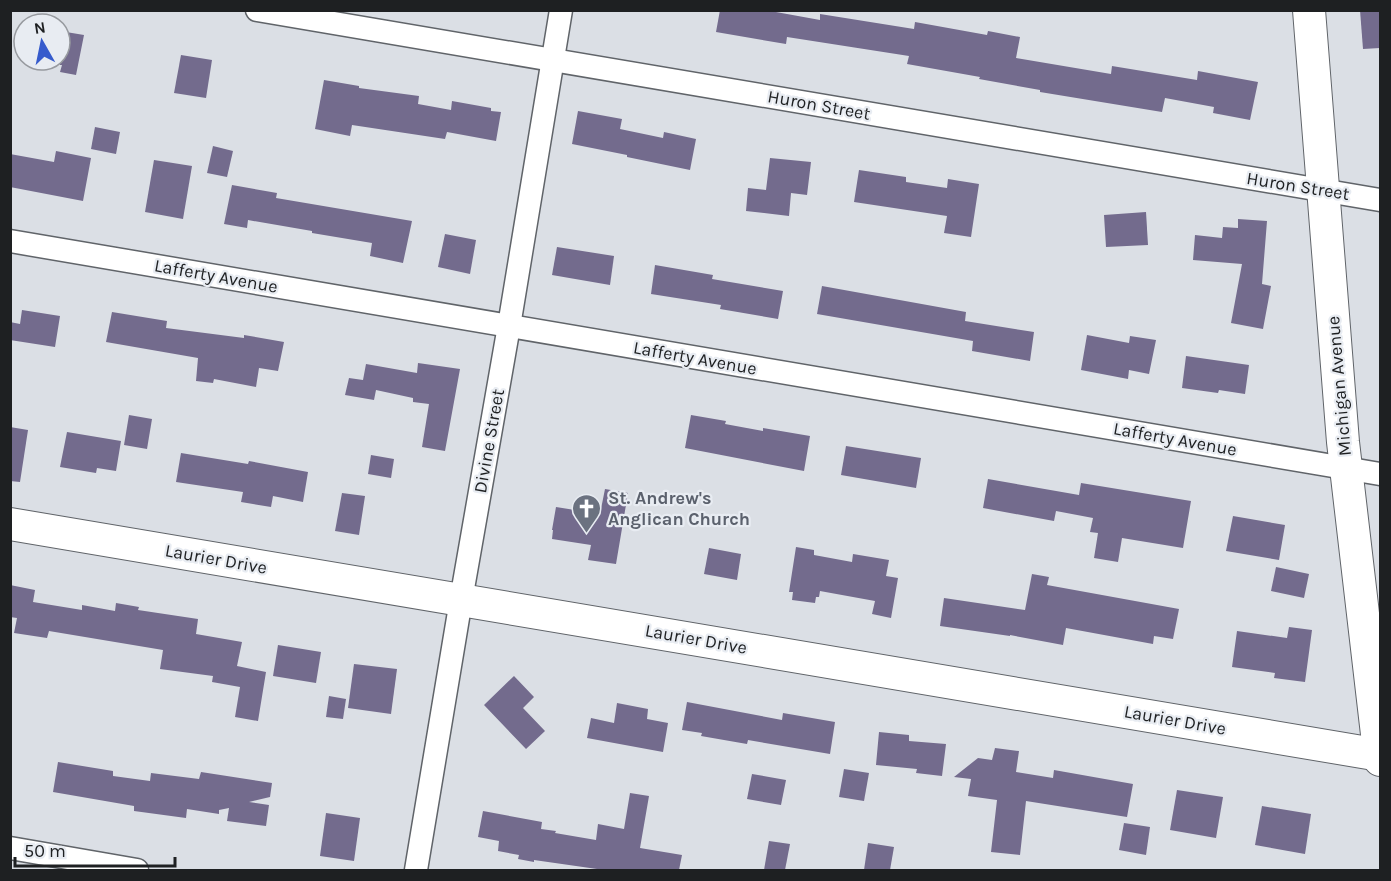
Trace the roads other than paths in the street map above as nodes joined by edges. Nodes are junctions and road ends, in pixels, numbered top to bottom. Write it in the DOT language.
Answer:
graph roads {
  1 [pos="257,10"];
  2 [pos="561,10"];
  3 [pos="1309,10"];
  4 [pos="553,59"];
  5 [pos="1323,190"];
  6 [pos="1380,200"];
  7 [pos="10,241"];
  8 [pos="509,326"];
  9 [pos="1347,468"];
  10 [pos="1380,474"];
  11 [pos="10,524"];
  12 [pos="461,600"];
  13 [pos="1380,757"];
  14 [pos="10,848"];
  15 [pos="137,870"];
  16 [pos="416,870"];
  1 -- 4 [label="street, Huron Street"];
  2 -- 4 [label="street, Divine Street"];
  3 -- 5 [label="street, Michigan Avenue"];
  4 -- 5 [label="street, Huron Street"];
  4 -- 8 [label="street, Divine Street"];
  5 -- 6 [label="street, Huron Street"];
  5 -- 9 [label="street, Michigan Avenue"];
  7 -- 8 [label="street, Lafferty Avenue"];
  8 -- 9 [label="street, Lafferty Avenue"];
  8 -- 12 [label="street, Divine Street"];
  9 -- 10 [label="street, Lafferty Avenue"];
  9 -- 13 [label="street, Michigan Avenue"];
  11 -- 12 [label="street, Laurier Drive"];
  12 -- 13 [label="street, Laurier Drive"];
  12 -- 16 [label="street, Divine Street"];
  14 -- 15 [label="street"];
}
